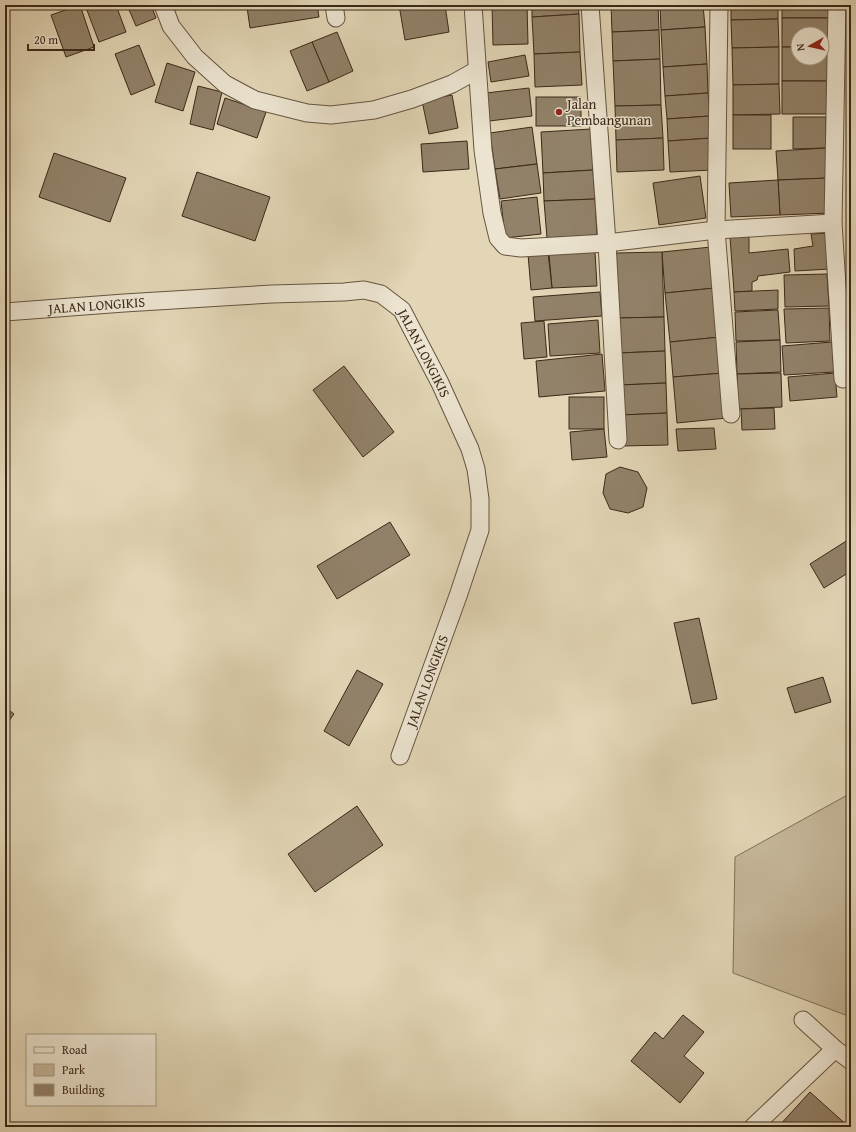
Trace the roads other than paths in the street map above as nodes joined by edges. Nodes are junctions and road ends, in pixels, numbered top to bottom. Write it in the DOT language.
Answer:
graph roads {
  1 [pos="163,5"];
  2 [pos="473,5"];
  3 [pos="590,5"];
  4 [pos="719,5"];
  5 [pos="837,5"];
  6 [pos="477,70"];
  7 [pos="834,223"];
  8 [pos="716,230"];
  9 [pos="607,243"];
  10 [pos="5,312"];
  11 [pos="843,379"];
  12 [pos="731,414"];
  13 [pos="618,440"];
  14 [pos="400,756"];
  15 [pos="803,1020"];
  16 [pos="835,1049"];
  17 [pos="851,1061"];
  18 [pos="753,1127"];
  1 -- 6 [label="street"];
  2 -- 6 [label="street"];
  3 -- 9 [label="street"];
  4 -- 8 [label="street"];
  5 -- 7 [label="street"];
  6 -- 9 [label="street"];
  7 -- 8 [label="street"];
  7 -- 11 [label="street"];
  8 -- 9 [label="street"];
  8 -- 12 [label="street"];
  9 -- 13 [label="street"];
  10 -- 14 [label="street, JALAN LONGIKIS"];
  15 -- 16 [label="street"];
  16 -- 17 [label="street"];
  16 -- 18 [label="street"];
}
